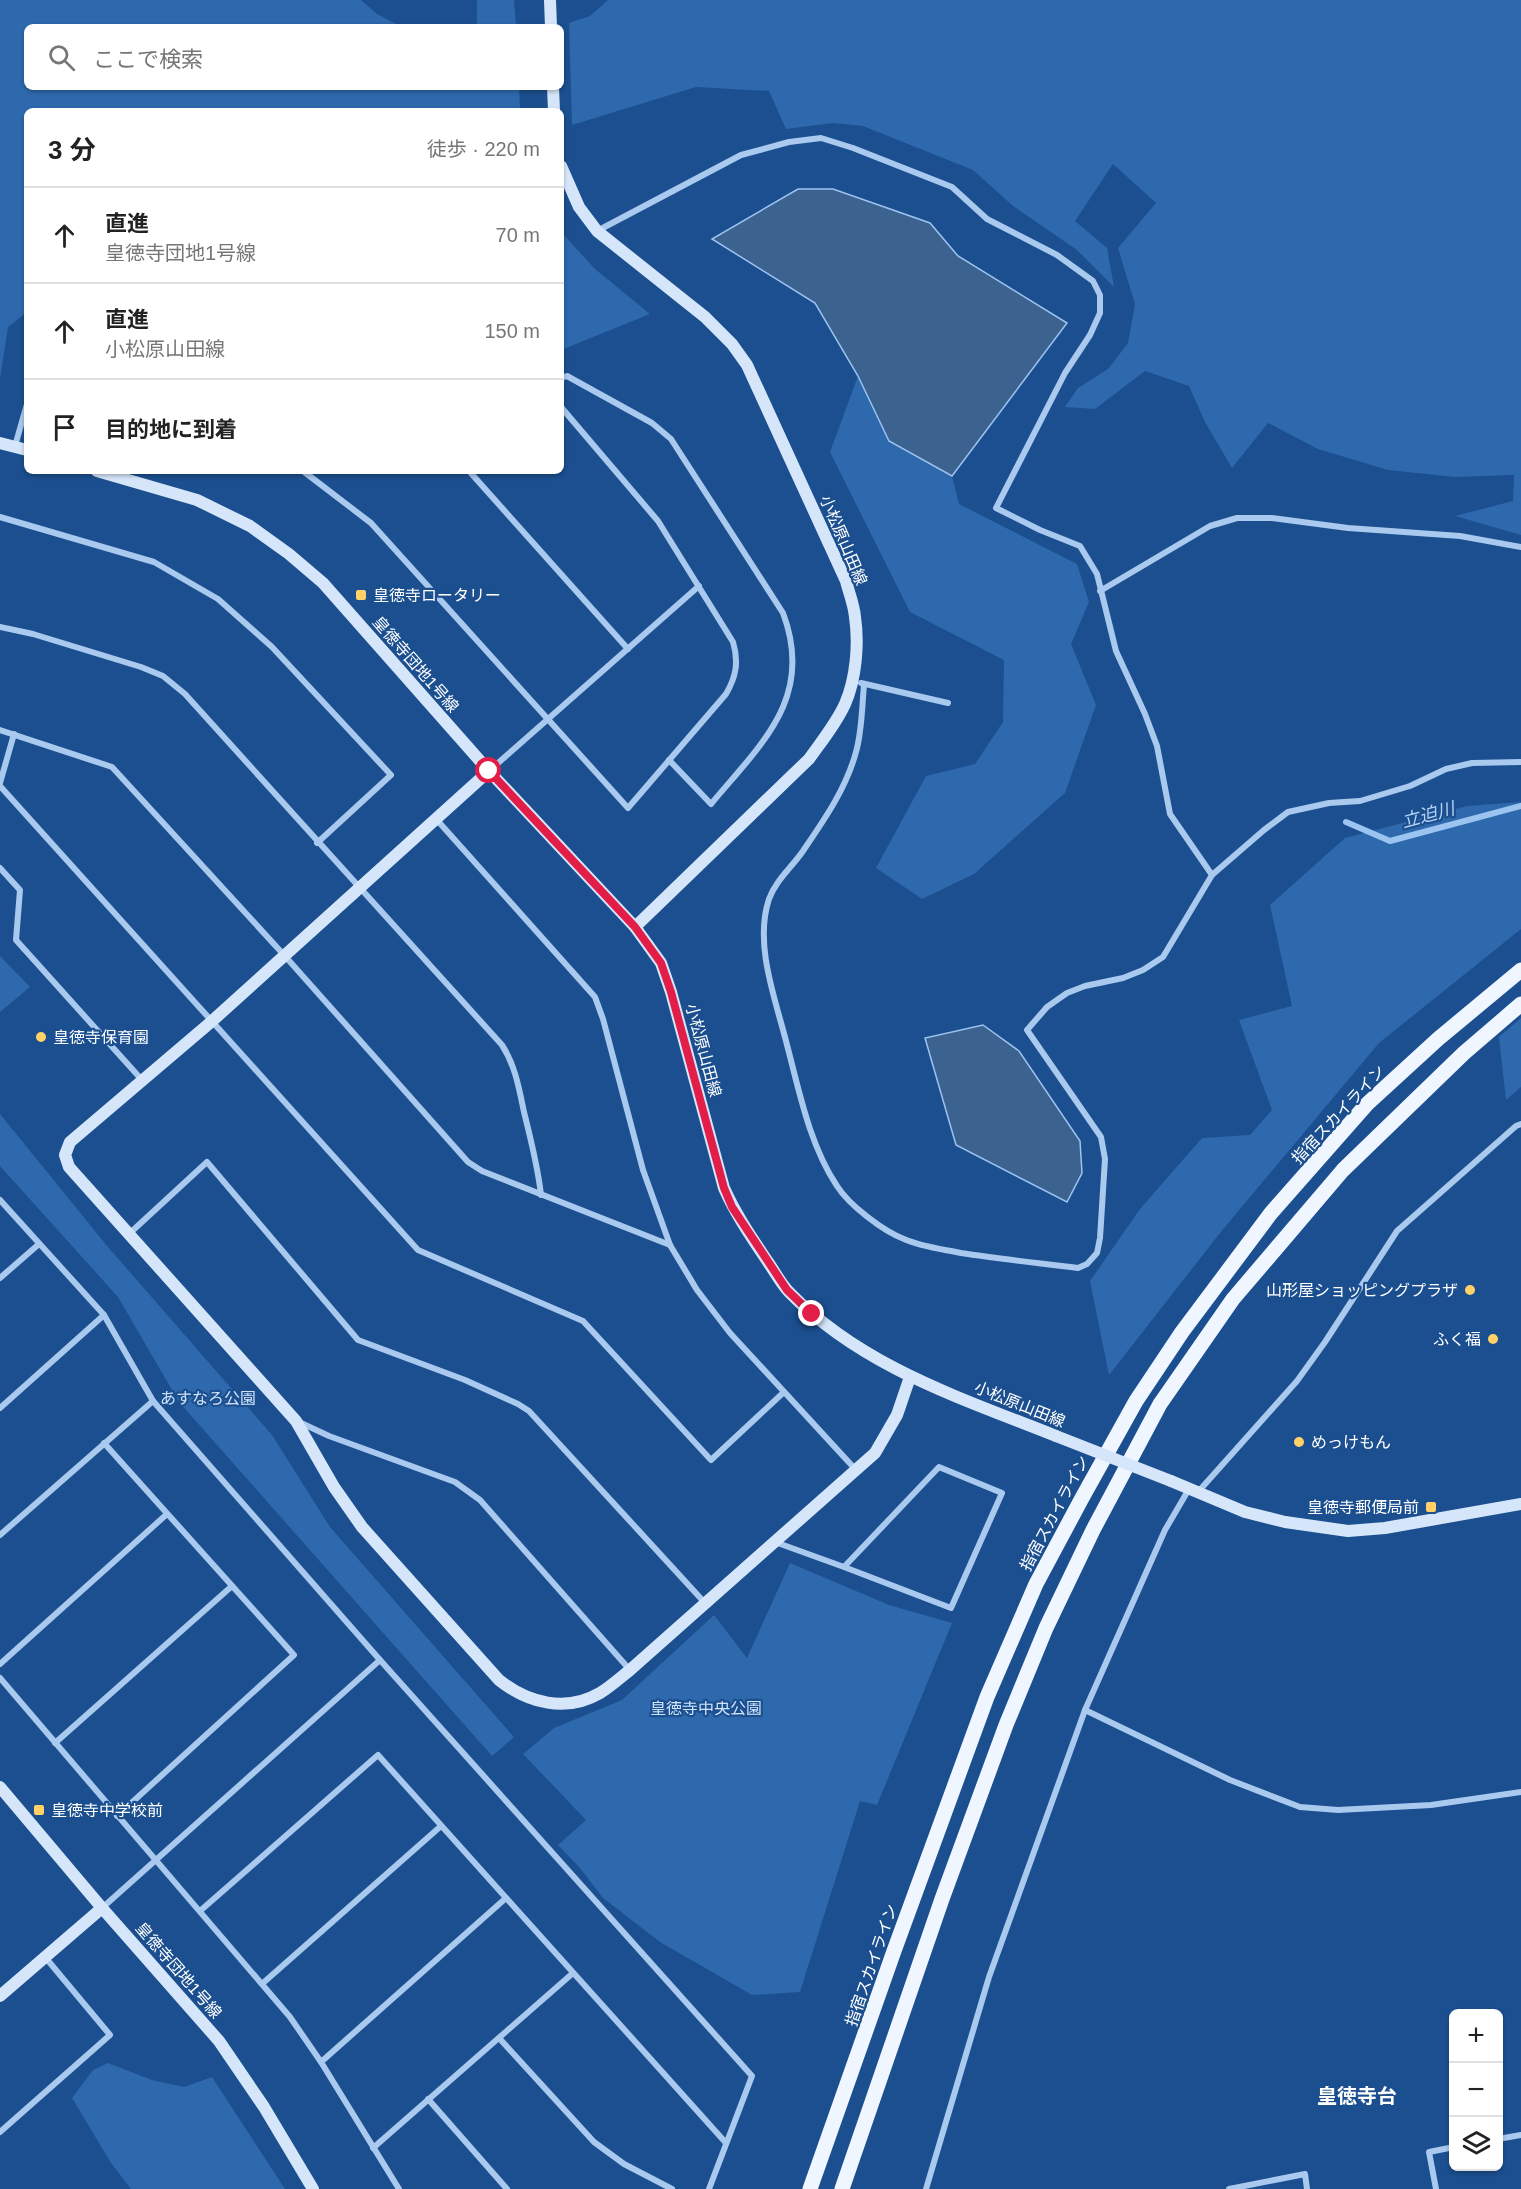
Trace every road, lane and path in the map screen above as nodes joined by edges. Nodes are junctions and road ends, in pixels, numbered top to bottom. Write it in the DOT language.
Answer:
graph roads {
  1 [pos="550,0"];
  2 [pos="551,24"];
  3 [pos="553,90"];
  4 [pos="554,108"];
  5 [pos="564,173"];
  6 [pos="597,231"];
  7 [pos="564,377"];
  8 [pos="564,411"];
  9 [pos="24,426"];
  10 [pos="0,442"];
  11 [pos="21,449"];
  12 [pos="107,474"];
  13 [pos="307,474"];
  14 [pos="473,474"];
  15 [pos="0,517"];
  16 [pos="1521,547"];
  17 [pos="699,586"];
  18 [pos="1101,591"];
  19 [pos="0,627"];
  20 [pos="628,649"];
  21 [pos="852,680"];
  22 [pos="864,685"];
  23 [pos="948,704"];
  24 [pos="548,719"];
  25 [pos="0,730"];
  26 [pos="14,734"];
  27 [pos="669,760"];
  28 [pos="1521,762"];
  29 [pos="489,771"];
  30 [pos="0,785"];
  31 [pos="437,820"];
  32 [pos="317,843"];
  33 [pos="0,868"];
  34 [pos="1212,875"];
  35 [pos="361,888"];
  36 [pos="635,927"];
  37 [pos="284,955"];
  38 [pos="1521,970"];
  39 [pos="1521,1004"];
  40 [pos="211,1022"];
  41 [pos="142,1080"];
  42 [pos="1521,1124"];
  43 [pos="541,1195"];
  44 [pos="0,1200"];
  45 [pos="130,1233"];
  46 [pos="39,1244"];
  47 [pos="670,1245"];
  48 [pos="0,1278"];
  49 [pos="104,1315"];
  50 [pos="910,1377"];
  51 [pos="784,1392"];
  52 [pos="153,1401"];
  53 [pos="0,1408"];
  54 [pos="296,1421"];
  55 [pos="104,1443"];
  56 [pos="856,1470"];
  57 [pos="1194,1490"];
  58 [pos="1521,1504"];
  59 [pos="167,1514"];
  60 [pos="0,1535"];
  61 [pos="774,1541"];
  62 [pos="844,1567"];
  63 [pos="232,1586"];
  64 [pos="705,1603"];
  65 [pos="380,1660"];
  66 [pos="0,1664"];
  67 [pos="630,1670"];
  68 [pos="0,1678"];
  69 [pos="1085,1710"];
  70 [pos="55,1743"];
  71 [pos="0,1787"];
  72 [pos="1521,1792"];
  73 [pos="117,1816"];
  74 [pos="441,1826"];
  75 [pos="155,1860"];
  76 [pos="506,1898"];
  77 [pos="102,1908"];
  78 [pos="200,1911"];
  79 [pos="45,1957"];
  80 [pos="573,1973"];
  81 [pos="263,1983"];
  82 [pos="0,1996"];
  83 [pos="499,2038"];
  84 [pos="321,2062"];
  85 [pos="428,2099"];
  86 [pos="0,2132"];
  87 [pos="1521,2135"];
  88 [pos="1503,2138"];
  89 [pos="726,2144"];
  90 [pos="373,2148"];
  91 [pos="1449,2148"];
  92 [pos="313,2189"];
  93 [pos="399,2189"];
  94 [pos="507,2189"];
  95 [pos="672,2189"];
  96 [pos="709,2189"];
  97 [pos="810,2189"];
  98 [pos="842,2189"];
  99 [pos="926,2189"];
  100 [pos="1229,2189"];
  101 [pos="1307,2189"];
  102 [pos="1436,2189"];
  1 -- 2 [label="street"];
  3 -- 4 [label="street"];
  5 -- 6 [label="street, 小松原山田線"];
  6 -- 18 [label="street"];
  6 -- 21 [label="street, 小松原山田線"];
  7 -- 27 [label="street"];
  8 -- 17 [label="street"];
  9 -- 11 [label="street"];
  10 -- 11 [label="street"];
  12 -- 29 [label="street, 皇徳寺団地1号線"];
  13 -- 24 [label="street"];
  14 -- 20 [label="street"];
  15 -- 32 [label="street"];
  16 -- 18 [label="street"];
  17 -- 20 [label="street"];
  17 -- 27 [label="street"];
  18 -- 34 [label="street"];
  19 -- 32 [label="street"];
  20 -- 24 [label="street"];
  21 -- 22 [label="street"];
  21 -- 36 [label="street, 小松原山田線"];
  22 -- 23 [label="street"];
  22 -- 34 [label="street"];
  24 -- 27 [label="street"];
  24 -- 29 [label="street"];
  25 -- 26 [label="street"];
  26 -- 30 [label="street"];
  26 -- 37 [label="street"];
  28 -- 34 [label="street"];
  29 -- 31 [label="street"];
  29 -- 36 [label="street, 皇徳寺団地1号線"];
  30 -- 40 [label="street"];
  31 -- 35 [label="street"];
  31 -- 47 [label="street"];
  32 -- 35 [label="street"];
  33 -- 41 [label="street"];
  35 -- 37 [label="street"];
  35 -- 43 [label="street"];
  36 -- 50 [label="street, 小松原山田線"];
  37 -- 40 [label="street"];
  37 -- 43 [label="street"];
  38 -- 97 [label="main road, 指宿スカイライン"];
  39 -- 98 [label="main road"];
  40 -- 41 [label="street"];
  40 -- 51 [label="street"];
  41 -- 45 [label="street"];
  42 -- 57 [label="street"];
  43 -- 47 [label="street"];
  44 -- 46 [label="street"];
  45 -- 54 [label="street"];
  45 -- 64 [label="street"];
  46 -- 48 [label="street"];
  46 -- 49 [label="street"];
  47 -- 51 [label="street"];
  49 -- 52 [label="street"];
  49 -- 53 [label="street"];
  50 -- 56 [label="street"];
  50 -- 57 [label="street, 小松原山田線, bridge"];
  51 -- 56 [label="street"];
  52 -- 55 [label="street"];
  52 -- 65 [label="street"];
  54 -- 67 [label="street"];
  54 -- 67 [label="street"];
  55 -- 59 [label="street"];
  55 -- 60 [label="street"];
  56 -- 61 [label="street"];
  57 -- 58 [label="street, 小松原山田線"];
  57 -- 69 [label="street"];
  59 -- 63 [label="street"];
  59 -- 66 [label="street"];
  61 -- 62 [label="street"];
  61 -- 64 [label="street"];
  62 -- 62 [label="street"];
  63 -- 70 [label="street"];
  63 -- 73 [label="street"];
  64 -- 67 [label="street"];
  65 -- 75 [label="street"];
  65 -- 89 [label="street"];
  68 -- 70 [label="street"];
  69 -- 72 [label="street"];
  69 -- 99 [label="street"];
  70 -- 73 [label="street"];
  71 -- 77 [label="street, 皇徳寺団地1号線"];
  73 -- 75 [label="street"];
  74 -- 76 [label="street"];
  74 -- 78 [label="street"];
  74 -- 81 [label="street"];
  75 -- 77 [label="street"];
  75 -- 78 [label="street"];
  76 -- 80 [label="street"];
  76 -- 84 [label="street"];
  77 -- 79 [label="street"];
  77 -- 92 [label="street, 皇徳寺団地1号線"];
  78 -- 81 [label="street"];
  79 -- 82 [label="street"];
  79 -- 86 [label="street"];
  80 -- 83 [label="street"];
  80 -- 89 [label="street"];
  81 -- 84 [label="street"];
  83 -- 85 [label="street"];
  83 -- 95 [label="street"];
  84 -- 90 [label="street"];
  85 -- 90 [label="street"];
  85 -- 94 [label="street"];
  87 -- 88 [label="street"];
  89 -- 96 [label="street"];
  90 -- 93 [label="street"];
  91 -- 102 [label="street"];
  100 -- 101 [label="street"];
}
